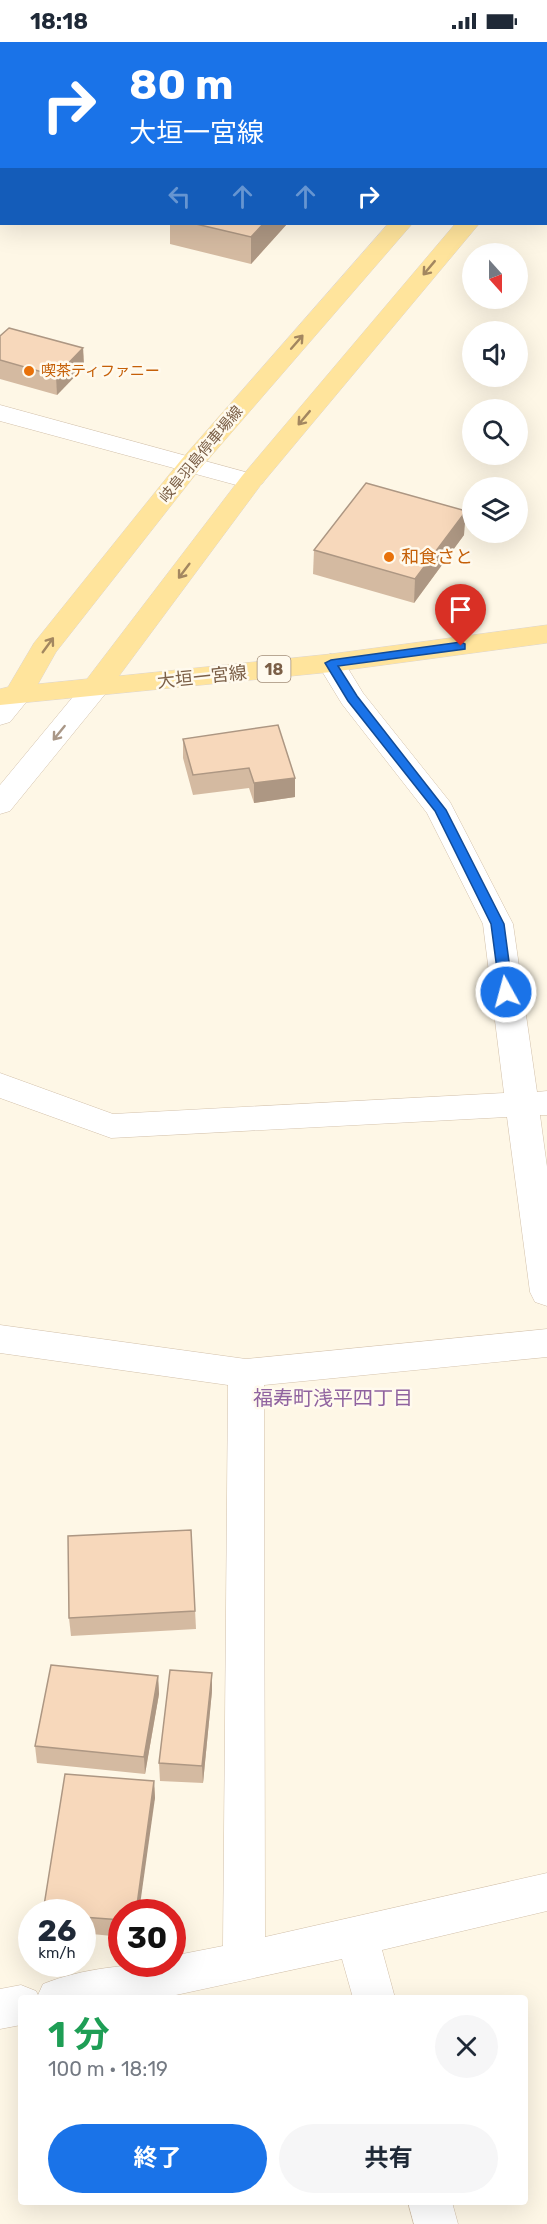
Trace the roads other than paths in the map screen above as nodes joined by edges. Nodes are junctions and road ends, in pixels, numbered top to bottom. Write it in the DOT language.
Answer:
graph roads {
  1 [pos="399,225"];
  2 [pos="466,225"];
  3 [pos="0,413"];
  4 [pos="189,465"];
  5 [pos="251,481"];
  6 [pos="547,634"];
  7 [pos="331,663"];
  8 [pos="96,687"];
  9 [pos="6,703"];
  10 [pos="0,804"];
  11 [pos="0,1085"];
  12 [pos="534,1104"];
  13 [pos="547,1292"];
  14 [pos="0,1339"];
  15 [pos="547,1343"];
  16 [pos="246,1373"];
  17 [pos="547,1892"];
  18 [pos="357,1936"];
  19 [pos="244,1962"];
  20 [pos="74,1995"];
  21 [pos="373,1995"];
  22 [pos="18,2006"];
  23 [pos="0,2009"];
  24 [pos="431,2205"];
  25 [pos="436,2224"];
  4 -- 1 [label="main road, 岐阜羽島停車場線, one-way"];
  2 -- 5 [label="main road, one-way"];
  3 -- 4 [label="street"];
  4 -- 5 [label="street"];
  9 -- 4 [label="main road, 岐阜羽島停車場線, one-way"];
  5 -- 8 [label="main road, one-way"];
  6 -- 7 [label="main road, 大垣一宮線 / 18"];
  7 -- 8 [label="main road, 大垣一宮線 / 18"];
  7 -- 12 [label="street"];
  8 -- 9 [label="main road, 大垣一宮線 / 18"];
  8 -- 10 [label="street, one-way"];
  11 -- 12 [label="street"];
  12 -- 13 [label="street"];
  14 -- 16 [label="street"];
  15 -- 16 [label="street"];
  16 -- 19 [label="street"];
  17 -- 18 [label="street"];
  18 -- 19 [label="street"];
  18 -- 21 [label="street"];
  19 -- 20 [label="street"];
  22 -- 23 [label="street"];
  24 -- 25 [label="street"];
}
